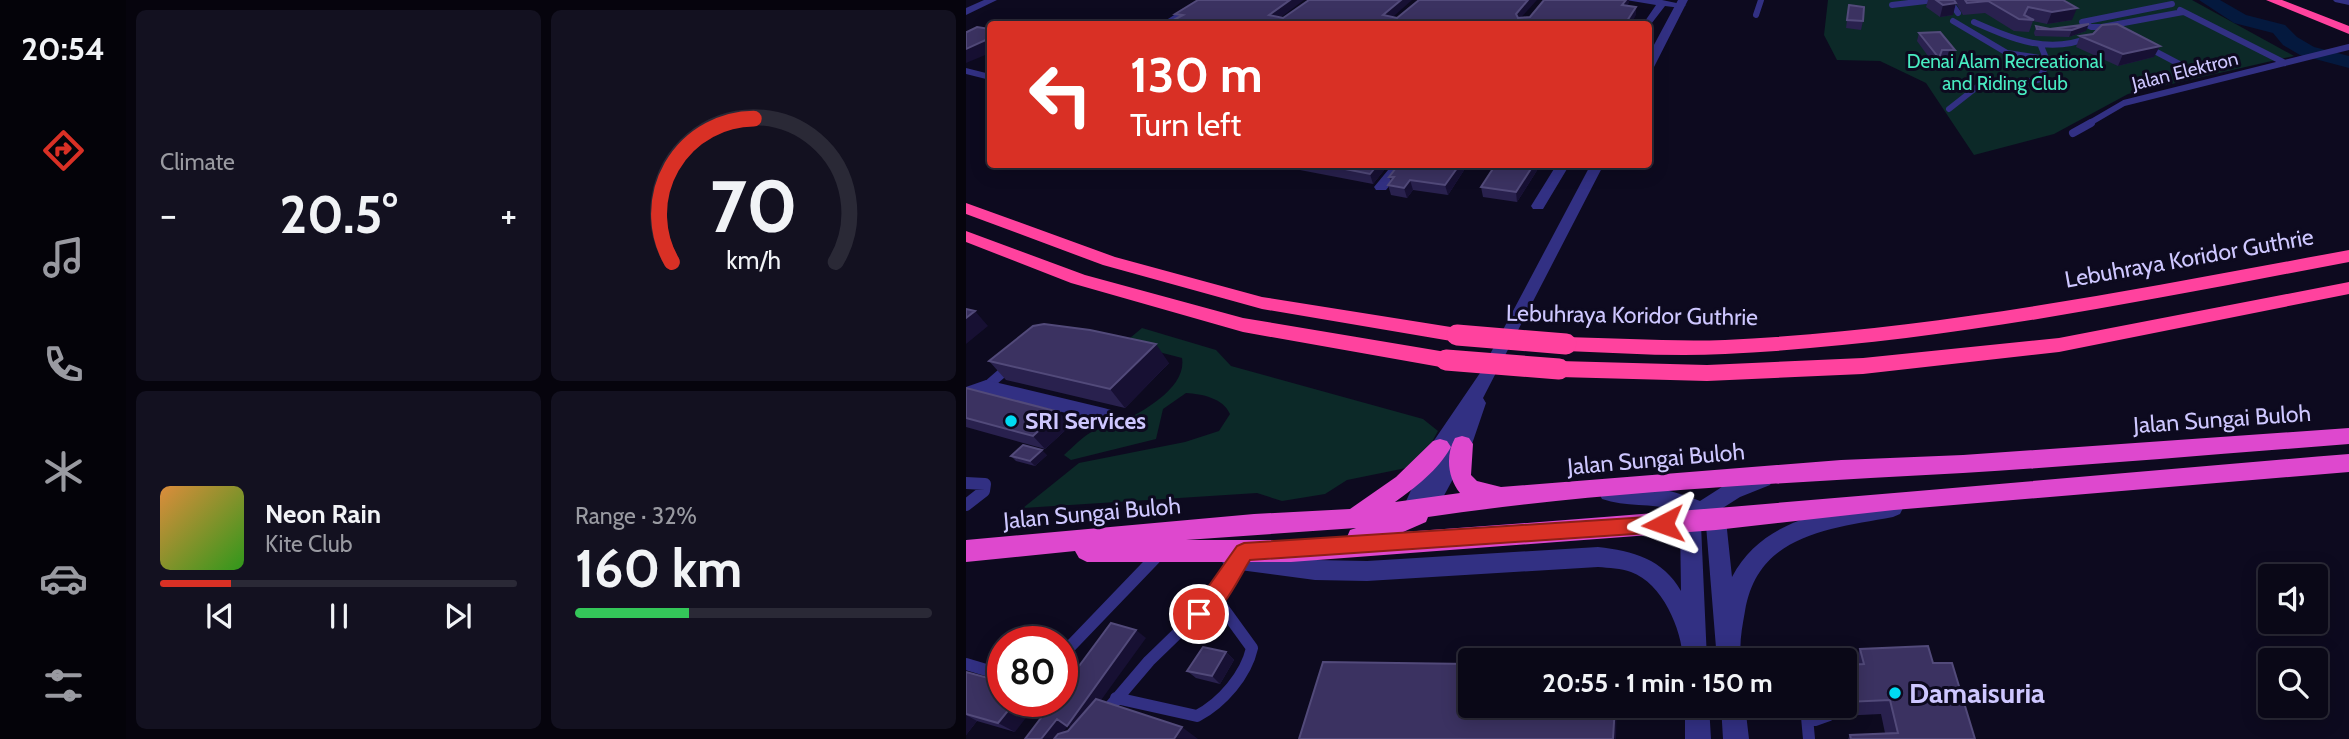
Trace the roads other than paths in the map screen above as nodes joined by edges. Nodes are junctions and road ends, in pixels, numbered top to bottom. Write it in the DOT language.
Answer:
graph roads {
  1 [pos="992,0"];
  2 [pos="1205,0"];
  3 [pos="1631,0"];
  4 [pos="1761,0"];
  5 [pos="1934,0"];
  6 [pos="1949,0"];
  7 [pos="2272,0"];
  8 [pos="2294,0"];
  9 [pos="2338,0"];
  10 [pos="1682,2"];
  11 [pos="2169,2"];
  12 [pos="2349,2"];
  13 [pos="1662,3"];
  14 [pos="1892,5"];
  15 [pos="966,12"];
  16 [pos="2183,12"];
  17 [pos="1958,13"];
  18 [pos="1756,15"];
  19 [pos="2349,19"];
  20 [pos="1171,21"];
  21 [pos="1651,21"];
  22 [pos="1953,21"];
  23 [pos="1973,22"];
  24 [pos="2084,24"];
  25 [pos="2106,26"];
  26 [pos="2071,27"];
  27 [pos="2093,27"];
  28 [pos="2349,30"];
  29 [pos="2118,32"];
  30 [pos="2140,44"];
  31 [pos="2041,46"];
  32 [pos="2349,47"];
  33 [pos="1652,59"];
  34 [pos="2046,59"];
  35 [pos="2286,63"];
  36 [pos="2185,67"];
  37 [pos="966,71"];
  38 [pos="987,76"];
  39 [pos="1950,109"];
  40 [pos="2073,133"];
  41 [pos="1398,168"];
  42 [pos="1561,168"];
  43 [pos="1596,168"];
  44 [pos="1381,187"];
  45 [pos="1538,206"];
  46 [pos="966,208"];
  47 [pos="966,236"];
  48 [pos="2349,256"];
  49 [pos="2349,288"];
  50 [pos="1017,361"];
  51 [pos="1487,377"];
  52 [pos="986,387"];
  53 [pos="966,394"];
  54 [pos="1104,415"];
  55 [pos="2349,436"];
  56 [pos="1462,444"];
  57 [pos="1440,447"];
  58 [pos="2349,463"];
  59 [pos="1775,475"];
  60 [pos="966,483"];
  61 [pos="1578,492"];
  62 [pos="1505,496"];
  63 [pos="1951,496"];
  64 [pos="966,505"];
  65 [pos="1419,511"];
  66 [pos="1702,518"];
  67 [pos="1347,519"];
  68 [pos="1452,540"];
  69 [pos="1161,551"];
  70 [pos="1291,551"];
  71 [pos="967,556"];
  72 [pos="1241,556"];
  73 [pos="1215,597"];
  74 [pos="1078,638"];
  75 [pos="1693,648"];
  76 [pos="1695,648"];
  77 [pos="1727,648"];
  78 [pos="1729,648"];
  79 [pos="966,663"];
  80 [pos="987,670"];
  81 [pos="1116,698"];
  82 [pos="1697,718"];
  83 [pos="1734,718"];
  84 [pos="1807,718"];
  85 [pos="1092,729"];
  86 [pos="1698,739"];
  87 [pos="1736,739"];
  88 [pos="1809,739"];
  1 -- 15 [label="street"];
  2 -- 20 [label="street"];
  3 -- 13 [label="street"];
  4 -- 18 [label="lane"];
  5 -- 14 [label="lane"];
  6 -- 17 [label="lane"];
  7 -- 28 [label="highway"];
  8 -- 19 [label="highway"];
  9 -- 12 [label="street"];
  10 -- 13 [label="street"];
  10 -- 33 [label="street"];
  11 -- 16 [label="lane"];
  11 -- 24 [label="lane"];
  13 -- 21 [label="street"];
  16 -- 25 [label="lane"];
  16 -- 35 [label="lane"];
  22 -- 34 [label="lane"];
  23 -- 31 [label="lane"];
  24 -- 26 [label="lane"];
  24 -- 27 [label="lane"];
  25 -- 27 [label="lane"];
  25 -- 29 [label="lane"];
  27 -- 31 [label="lane"];
  30 -- 36 [label="lane"];
  31 -- 34 [label="lane"];
  32 -- 35 [label="lane, Jalan Elektron"];
  34 -- 39 [label="lane"];
  35 -- 40 [label="lane, Jalan Elektron"];
  37 -- 38 [label="street"];
  41 -- 44 [label="street"];
  42 -- 45 [label="street"];
  43 -- 51 [label="street"];
  46 -- 48 [label="highway, Lebuhraya Koridor Guthrie, bridge"];
  47 -- 49 [label="highway, bridge"];
  50 -- 52 [label="lane"];
  51 -- 56 [label="street"];
  51 -- 57 [label="street"];
  52 -- 53 [label="street"];
  52 -- 54 [label="street"];
  55 -- 59 [label="highway, Jalan Sungai Buloh"];
  56 -- 62 [label="highway"];
  56 -- 65 [label="street"];
  57 -- 65 [label="street"];
  57 -- 67 [label="highway"];
  58 -- 63 [label="highway, Jalan Sungai Buloh"];
  59 -- 61 [label="highway, Jalan Sungai Buloh"];
  59 -- 66 [label="street"];
  60 -- 64 [label="lane"];
  61 -- 62 [label="highway, Jalan Sungai Buloh"];
  61 -- 66 [label="street"];
  62 -- 65 [label="highway, Jalan Sungai Buloh"];
  63 -- 66 [label="highway, Jalan Sungai Buloh"];
  63 -- 78 [label="street"];
  65 -- 67 [label="highway, Jalan Sungai Buloh"];
  65 -- 68 [label="highway"];
  65 -- 70 [label="highway"];
  66 -- 68 [label="highway, Jalan Sungai Buloh"];
  66 -- 76 [label="street"];
  66 -- 77 [label="street"];
  67 -- 71 [label="highway, Jalan Sungai Buloh"];
  68 -- 70 [label="highway, Jalan Sungai Buloh"];
  69 -- 71 [label="highway, Jalan Sungai Buloh"];
  69 -- 72 [label="highway, Jalan Sungai Buloh"];
  69 -- 74 [label="lane"];
  70 -- 72 [label="highway, Jalan Sungai Buloh"];
  72 -- 73 [label="lane"];
  72 -- 75 [label="street"];
  73 -- 81 [label="lane"];
  73 -- 81 [label="lane"];
  79 -- 80 [label="lane"];
  81 -- 85 [label="lane"];
  82 -- 86 [label="street"];
  83 -- 87 [label="street"];
  84 -- 88 [label="lane"];
}
